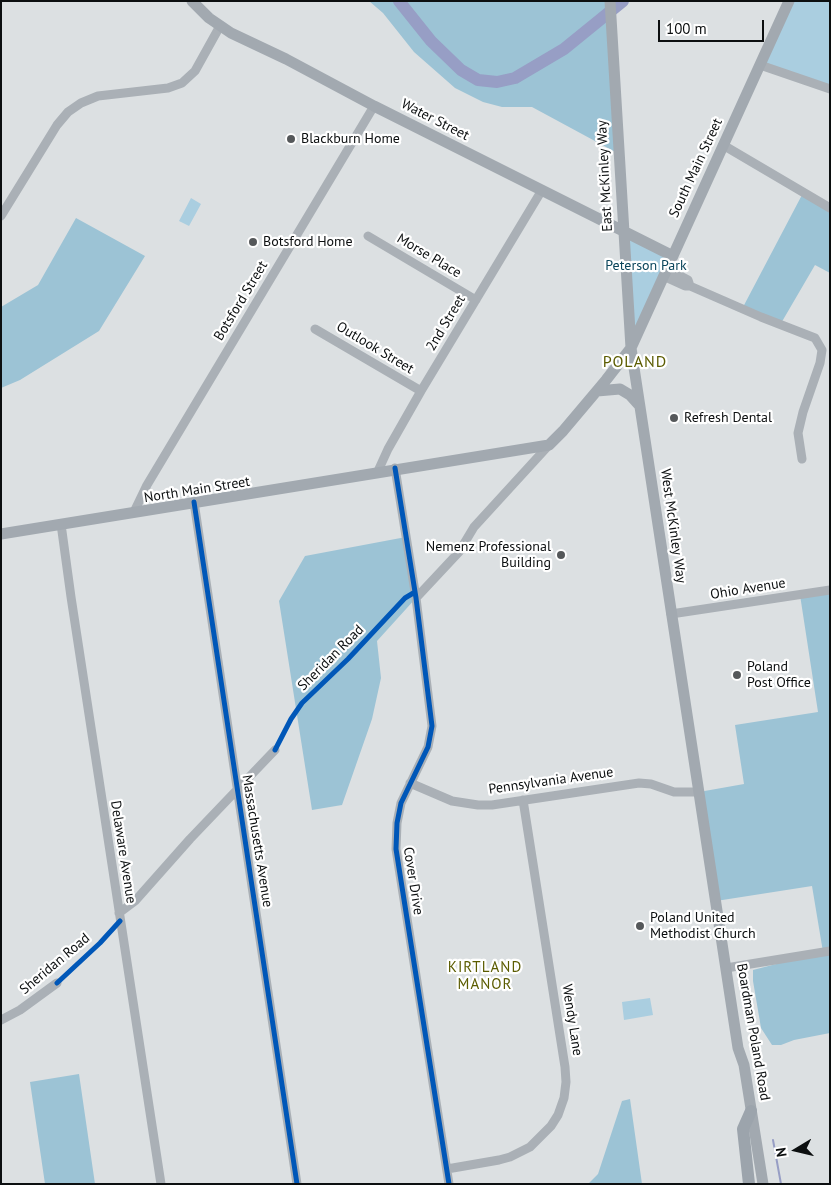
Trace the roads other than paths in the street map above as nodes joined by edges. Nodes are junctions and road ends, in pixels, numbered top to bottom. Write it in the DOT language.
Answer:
graph roads {
  1 [pos="192,1"];
  2 [pos="610,1"];
  3 [pos="789,1"];
  4 [pos="220,26"];
  5 [pos="760,65"];
  6 [pos="830,89"];
  7 [pos="374,106"];
  8 [pos="723,145"];
  9 [pos="542,190"];
  10 [pos="830,208"];
  11 [pos="1,216"];
  12 [pos="624,231"];
  13 [pos="368,236"];
  14 [pos="673,256"];
  15 [pos="665,273"];
  16 [pos="476,300"];
  17 [pos="316,329"];
  18 [pos="630,348"];
  19 [pos="421,391"];
  20 [pos="597,391"];
  21 [pos="640,406"];
  22 [pos="549,445"];
  23 [pos="802,459"];
  24 [pos="396,468"];
  25 [pos="378,471"];
  26 [pos="194,502"];
  27 [pos="134,512"];
  28 [pos="61,524"];
  29 [pos="1,534"];
  30 [pos="830,590"];
  31 [pos="416,598"];
  32 [pos="671,614"];
  33 [pos="686,708"];
  34 [pos="275,750"];
  35 [pos="410,783"];
  36 [pos="238,789"];
  37 [pos="699,792"];
  38 [pos="523,800"];
  39 [pos="119,913"];
  40 [pos="830,951"];
  41 [pos="726,968"];
  42 [pos="57,983"];
  43 [pos="1,1020"];
  44 [pos="751,1111"];
  45 [pos="446,1168"];
  46 [pos="161,1184"];
  47 [pos="297,1184"];
  48 [pos="449,1184"];
  49 [pos="749,1184"];
  50 [pos="763,1184"];
  1 -- 4 [label="main road, Water Street"];
  2 -- 12 [label="main road, East McKinley Way"];
  3 -- 5 [label="main road, South Main Street"];
  4 -- 7 [label="main road, Water Street"];
  4 -- 11 [label="street"];
  5 -- 6 [label="street"];
  5 -- 8 [label="main road, South Main Street"];
  7 -- 9 [label="main road, Water Street"];
  7 -- 27 [label="street, Botsford Street"];
  8 -- 10 [label="street"];
  8 -- 14 [label="main road, South Main Street"];
  9 -- 12 [label="main road, Water Street"];
  9 -- 16 [label="street, 2nd Street"];
  12 -- 14 [label="main road, Water Street"];
  12 -- 18 [label="main road, East McKinley Way"];
  13 -- 16 [label="street, Morse Place"];
  14 -- 15 [label="main road, South Main Street"];
  15 -- 18 [label="main road, South Main Street"];
  15 -- 23 [label="street"];
  16 -- 19 [label="street, 2nd Street"];
  17 -- 19 [label="street, Outlook Street"];
  18 -- 20 [label="main road"];
  18 -- 21 [label="main road, West McKinley Way"];
  19 -- 25 [label="street, 2nd Street"];
  20 -- 21 [label="main road"];
  20 -- 22 [label="main road"];
  21 -- 32 [label="main road, West McKinley Way"];
  22 -- 24 [label="main road, North Main Street"];
  22 -- 31 [label="street"];
  24 -- 25 [label="main road, North Main Street"];
  24 -- 31 [label="street, Cover Drive"];
  25 -- 26 [label="main road, North Main Street"];
  26 -- 27 [label="main road, North Main Street"];
  26 -- 36 [label="street, Massachusetts Avenue"];
  27 -- 28 [label="main road, North Main Street"];
  28 -- 29 [label="main road, North Main Street"];
  28 -- 39 [label="street, Delaware Avenue"];
  30 -- 32 [label="street, Ohio Avenue"];
  31 -- 35 [label="street, Cover Drive"];
  32 -- 33 [label="main road, West McKinley Way"];
  33 -- 37 [label="main road, Boardman Poland Road"];
  34 -- 36 [label="street"];
  35 -- 38 [label="street, Pennsylvania Avenue"];
  35 -- 45 [label="street, Cover Drive"];
  36 -- 39 [label="street"];
  36 -- 47 [label="street, Massachusetts Avenue"];
  37 -- 38 [label="street, Pennsylvania Avenue"];
  37 -- 41 [label="main road, Boardman Poland Road"];
  38 -- 45 [label="street, Wendy Lane"];
  39 -- 46 [label="street, Delaware Avenue"];
  40 -- 41 [label="street"];
  41 -- 44 [label="main road, Boardman Poland Road"];
  42 -- 43 [label="street, Sheridan Road"];
  44 -- 49 [label="highway"];
  44 -- 50 [label="main road, Boardman Poland Road"];
  45 -- 48 [label="street, Cover Drive"];
}
